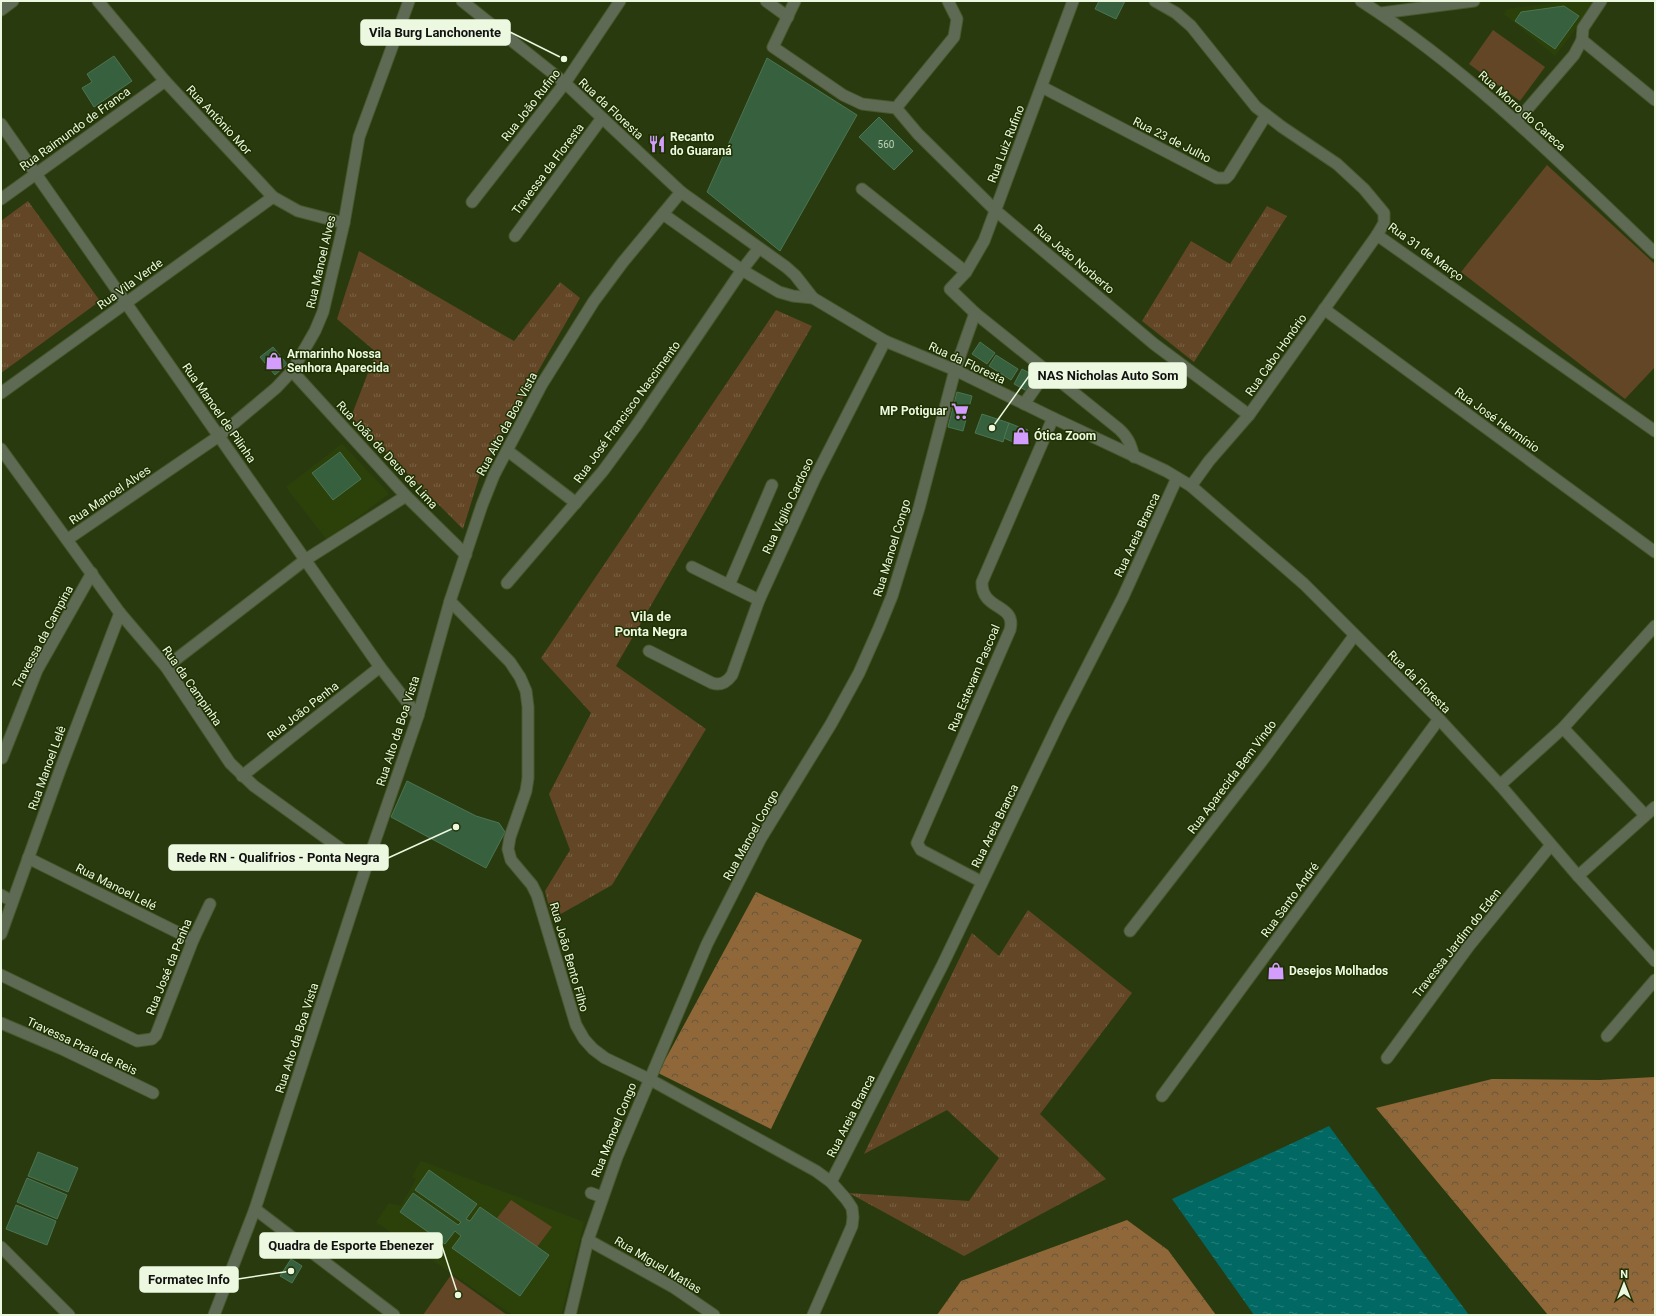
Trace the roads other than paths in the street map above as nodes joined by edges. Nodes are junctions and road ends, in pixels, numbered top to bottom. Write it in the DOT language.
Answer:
graph roads {
  1 [pos="13,1"];
  2 [pos="98,1"];
  3 [pos="409,1"];
  4 [pos="462,1"];
  5 [pos="620,1"];
  6 [pos="766,1"];
  7 [pos="795,1"];
  8 [pos="948,1"];
  9 [pos="1073,1"];
  10 [pos="1155,1"];
  11 [pos="1361,1"];
  12 [pos="1474,1"];
  13 [pos="1601,1"];
  14 [pos="1,10"];
  15 [pos="1381,13"];
  16 [pos="788,17"];
  17 [pos="1582,40"];
  18 [pos="165,81"];
  19 [pos="564,83"];
  20 [pos="1042,87"];
  21 [pos="1655,100"];
  22 [pos="896,108"];
  23 [pos="1266,115"];
  24 [pos="602,118"];
  25 [pos="1517,121"];
  26 [pos="1,124"];
  27 [pos="37,173"];
  28 [pos="862,189"];
  29 [pos="681,192"];
  30 [pos="273,196"];
  31 [pos="1,199"];
  32 [pos="472,202"];
  33 [pos="995,210"];
  34 [pos="663,214"];
  35 [pos="344,223"];
  36 [pos="1377,235"];
  37 [pos="515,236"];
  38 [pos="759,248"];
  39 [pos="1655,253"];
  40 [pos="742,270"];
  41 [pos="966,272"];
  42 [pos="813,298"];
  43 [pos="126,303"];
  44 [pos="1324,309"];
  45 [pos="975,313"];
  46 [pos="884,341"];
  47 [pos="955,370"];
  48 [pos="292,371"];
  49 [pos="1047,371"];
  50 [pos="1,393"];
  51 [pos="1024,404"];
  52 [pos="1249,414"];
  53 [pos="1053,418"];
  54 [pos="1655,431"];
  55 [pos="219,436"];
  56 [pos="1,449"];
  57 [pos="508,451"];
  58 [pos="1134,457"];
  59 [pos="1177,478"];
  60 [pos="772,485"];
  61 [pos="1191,486"];
  62 [pos="406,496"];
  63 [pos="576,503"];
  64 [pos="68,539"];
  65 [pos="1655,552"];
  66 [pos="466,555"];
  67 [pos="305,560"];
  68 [pos="692,567"];
  69 [pos="92,573"];
  70 [pos="507,583"];
  71 [pos="729,585"];
  72 [pos="759,600"];
  73 [pos="450,601"];
  74 [pos="120,612"];
  75 [pos="1655,626"];
  76 [pos="1354,636"];
  77 [pos="649,651"];
  78 [pos="166,667"];
  79 [pos="380,667"];
  80 [pos="418,716"];
  81 [pos="1439,720"];
  82 [pos="1563,728"];
  83 [pos="2,758"];
  84 [pos="242,776"];
  85 [pos="1500,785"];
  86 [pos="1655,807"];
  87 [pos="1645,815"];
  88 [pos="1552,846"];
  89 [pos="28,858"];
  90 [pos="366,867"];
  91 [pos="1578,876"];
  92 [pos="982,882"];
  93 [pos="1,895"];
  94 [pos="12,901"];
  95 [pos="210,904"];
  96 [pos="1130,931"];
  97 [pos="1,934"];
  98 [pos="193,940"];
  99 [pos="1655,961"];
  100 [pos="1,975"];
  101 [pos="1655,980"];
  102 [pos="1,1023"];
  103 [pos="1607,1036"];
  104 [pos="1387,1058"];
  105 [pos="649,1079"];
  106 [pos="153,1093"];
  107 [pos="1162,1096"];
  108 [pos="831,1182"];
  109 [pos="591,1193"];
  110 [pos="602,1196"];
  111 [pos="255,1209"];
  112 [pos="588,1240"];
  113 [pos="1,1247"];
  114 [pos="69,1315"];
  115 [pos="214,1315"];
  116 [pos="394,1315"];
  117 [pos="570,1315"];
  118 [pos="714,1315"];
  119 [pos="813,1315"];
  1 -- 14 [label="street"];
  2 -- 18 [label="street, Rua Antônio Mor"];
  3 -- 35 [label="street, Rua Manoel Alves"];
  4 -- 19 [label="street, Rua da Floresta"];
  5 -- 19 [label="street, Rua João Rufino"];
  6 -- 16 [label="street"];
  7 -- 16 [label="street"];
  8 -- 22 [label="street"];
  9 -- 20 [label="street, Rua Luiz Rufino"];
  10 -- 23 [label="street, Rua 31 de Março"];
  11 -- 15 [label="street, Rua Morro do Careca"];
  12 -- 15 [label="street"];
  13 -- 17 [label="street"];
  15 -- 25 [label="street, Rua Morro do Careca"];
  16 -- 22 [label="street"];
  17 -- 21 [label="street"];
  17 -- 25 [label="street"];
  18 -- 27 [label="street, Rua Raimundo de Franca"];
  18 -- 30 [label="street, Rua Antônio Mor"];
  19 -- 24 [label="street, Rua da Floresta"];
  19 -- 32 [label="street, Rua João Rufino"];
  20 -- 23 [label="street, Rua 23 de Julho"];
  20 -- 33 [label="street, Rua Luiz Rufino"];
  22 -- 33 [label="street, Rua João Norberto"];
  23 -- 36 [label="street, Rua 31 de Março"];
  24 -- 29 [label="street, Rua da Floresta"];
  24 -- 37 [label="street, Travessa da Floresta"];
  25 -- 39 [label="street, Rua Morro do Careca"];
  26 -- 27 [label="street, Rua Manoel de Pilinha"];
  27 -- 31 [label="street, Rua Raimundo de Franca"];
  27 -- 43 [label="street, Rua Manoel de Pilinha"];
  28 -- 41 [label="street"];
  29 -- 34 [label="street, Rua Alto da Boa Vista"];
  29 -- 38 [label="street, Rua da Floresta"];
  30 -- 35 [label="street, Rua Antônio Mor"];
  30 -- 43 [label="street, Rua Vila Verde"];
  33 -- 41 [label="street, Rua Luiz Rufino"];
  33 -- 52 [label="street, Rua João Norberto"];
  34 -- 40 [label="street, Rua da Floresta"];
  34 -- 57 [label="street, Rua Alto da Boa Vista"];
  35 -- 48 [label="street, Rua Manoel Alves"];
  36 -- 44 [label="street, Rua Cabo Honório"];
  36 -- 54 [label="street, Rua 31 de Março"];
  38 -- 40 [label="street, Rua José Francisco Nascimento"];
  38 -- 42 [label="street, Rua da Floresta"];
  40 -- 42 [label="street, Rua da Floresta"];
  40 -- 63 [label="street, Rua José Francisco Nascimento"];
  41 -- 45 [label="street, Rua Luiz Rufino"];
  42 -- 46 [label="street, Rua da Floresta"];
  43 -- 50 [label="street, Rua Vila Verde"];
  43 -- 55 [label="street, Rua Manoel de Pilinha"];
  44 -- 52 [label="street, Rua Cabo Honório"];
  44 -- 65 [label="street, Rua José Hermínio"];
  45 -- 47 [label="street"];
  45 -- 49 [label="street"];
  46 -- 47 [label="street, Rua da Floresta"];
  46 -- 72 [label="street, Rua Vigílio Cardoso"];
  47 -- 51 [label="street, Rua da Floresta"];
  47 -- 105 [label="street, Rua Manoel Congo"];
  48 -- 55 [label="street, Rua Manoel Alves"];
  48 -- 62 [label="street, Rua João de Deus de Lima"];
  49 -- 51 [label="street"];
  49 -- 58 [label="street"];
  51 -- 53 [label="street, Rua da Floresta"];
  52 -- 61 [label="street, Rua Cabo Honório"];
  53 -- 58 [label="street, Rua da Floresta"];
  53 -- 92 [label="street, Rua Estevam Pascoal"];
  55 -- 64 [label="street, Rua Manoel Alves"];
  55 -- 67 [label="street, Rua Manoel de Pilinha"];
  56 -- 64 [label="street, Rua da Campinha"];
  57 -- 63 [label="street"];
  57 -- 66 [label="street, Rua Alto da Boa Vista"];
  58 -- 59 [label="street, Rua da Floresta"];
  59 -- 61 [label="street, Rua da Floresta"];
  59 -- 92 [label="street, Rua Areia Branca"];
  60 -- 71 [label="street"];
  61 -- 76 [label="street, Rua da Floresta"];
  62 -- 66 [label="street, Rua João de Deus de Lima"];
  62 -- 67 [label="street"];
  63 -- 70 [label="street, Rua José Francisco Nascimento"];
  64 -- 69 [label="street, Rua da Campinha"];
  66 -- 73 [label="street, Rua Alto da Boa Vista"];
  67 -- 78 [label="street"];
  67 -- 79 [label="street, Rua Manoel de Pilinha"];
  68 -- 71 [label="street"];
  69 -- 74 [label="street, Rua da Campinha"];
  69 -- 83 [label="street, Travessa da Campina"];
  71 -- 72 [label="street"];
  72 -- 77 [label="street, Rua Vigílio Cardoso"];
  73 -- 80 [label="street, Rua Alto da Boa Vista"];
  73 -- 105 [label="street, Rua João Bento Filho"];
  74 -- 78 [label="street, Rua da Campinha"];
  74 -- 89 [label="street, Rua Manoel Lelê"];
  75 -- 82 [label="street"];
  76 -- 81 [label="street, Rua da Floresta"];
  76 -- 96 [label="street, Rua Aparecida Bem Vindo"];
  78 -- 84 [label="street, Rua da Campinha"];
  79 -- 80 [label="street, Rua Manoel de Pilinha"];
  79 -- 84 [label="street, Rua João Penha"];
  80 -- 90 [label="street, Rua Alto da Boa Vista"];
  81 -- 85 [label="street, Rua da Floresta"];
  81 -- 107 [label="street, Rua Santo André"];
  82 -- 85 [label="street"];
  82 -- 87 [label="street"];
  84 -- 90 [label="street, Rua da Campinha"];
  85 -- 88 [label="street, Rua da Floresta"];
  86 -- 87 [label="street"];
  87 -- 91 [label="street"];
  88 -- 91 [label="street, Rua da Floresta"];
  88 -- 104 [label="street, Travessa Jardim do Eden"];
  89 -- 94 [label="street, Rua Manoel Lelê"];
  89 -- 98 [label="street, Rua Manoel Lelé"];
  90 -- 111 [label="street, Rua Alto da Boa Vista"];
  91 -- 99 [label="street, Rua da Floresta"];
  92 -- 108 [label="street, Rua Areia Branca"];
  93 -- 94 [label="street"];
  94 -- 97 [label="street, Rua Manoel Lelê"];
  95 -- 98 [label="street, Rua José da Penha"];
  98 -- 100 [label="street, Rua José da Penha"];
  101 -- 103 [label="street"];
  102 -- 106 [label="street, Travessa Praia de Reis"];
  105 -- 108 [label="street, Rua João Bento Filho"];
  105 -- 110 [label="street, Rua Manoel Congo"];
  108 -- 119 [label="street, Rua João Bento Filho"];
  109 -- 110 [label="street"];
  110 -- 112 [label="street, Rua Manoel Congo"];
  111 -- 115 [label="street, Rua Alto da Boa Vista"];
  111 -- 116 [label="street"];
  112 -- 117 [label="street, Rua Manoel Congo"];
  112 -- 118 [label="street, Rua Miguel Matias"];
  113 -- 114 [label="street"];
}
